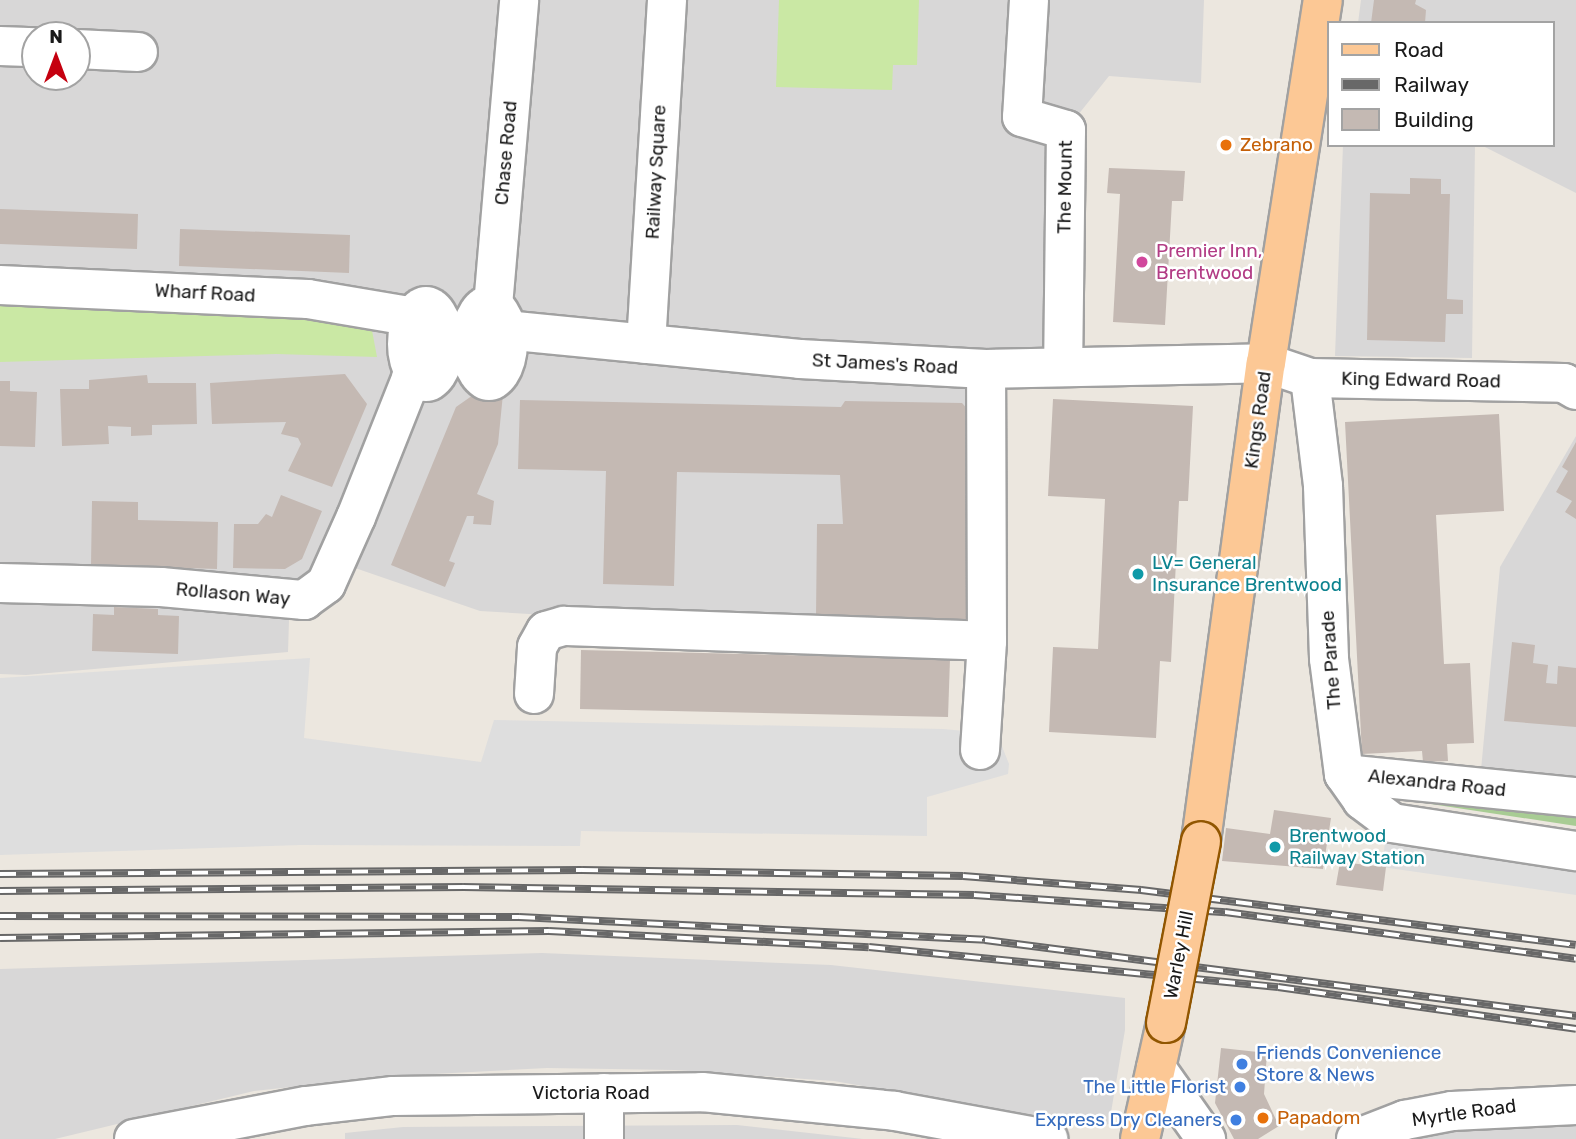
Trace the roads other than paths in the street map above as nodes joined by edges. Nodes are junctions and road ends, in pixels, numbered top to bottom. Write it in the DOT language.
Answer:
graph roads {
  1 [pos="519,0"];
  2 [pos="667,0"];
  3 [pos="1029,0"];
  4 [pos="1323,0"];
  5 [pos="0,46"];
  6 [pos="21,47"];
  7 [pos="91,49"];
  8 [pos="138,51"];
  9 [pos="0,285"];
  10 [pos="456,324"];
  11 [pos="646,344"];
  12 [pos="1266,363"];
  13 [pos="1063,365"];
  14 [pos="986,369"];
  15 [pos="1310,378"];
  16 [pos="1576,390"];
  17 [pos="0,583"];
  18 [pos="986,641"];
  19 [pos="534,694"];
  20 [pos="980,750"];
  21 [pos="1344,774"];
  22 [pos="1576,797"];
  23 [pos="1201,841"];
  24 [pos="1576,851"];
  25 [pos="1156,1068"];
  26 [pos="604,1093"];
  27 [pos="1576,1105"];
  28 [pos="134,1139"];
  29 [pos="604,1139"];
  30 [pos="1048,1139"];
  31 [pos="1139,1139"];
  32 [pos="1206,1139"];
  33 [pos="1356,1139"];
  1 -- 10 [label="street, Chase Road"];
  2 -- 11 [label="street, Railway Square"];
  3 -- 13 [label="street, The Mount"];
  4 -- 12 [label="main road, Kings Road"];
  5 -- 6 [label="street"];
  7 -- 8 [label="street"];
  9 -- 10 [label="street, Wharf Road"];
  10 -- 11 [label="street, St James's Road"];
  10 -- 17 [label="street, Rollason Way"];
  11 -- 14 [label="street, St James's Road"];
  12 -- 13 [label="street, St James's Road"];
  12 -- 15 [label="street, King Edward Road"];
  12 -- 23 [label="main road, Kings Road"];
  13 -- 14 [label="street, St James's Road"];
  14 -- 18 [label="street"];
  15 -- 16 [label="street, King Edward Road"];
  15 -- 21 [label="street, The Parade"];
  18 -- 19 [label="street"];
  18 -- 20 [label="street"];
  21 -- 22 [label="street, Alexandra Road"];
  21 -- 24 [label="street, Alexandra Road"];
  23 -- 25 [label="main road, Warley Hill, bridge"];
  25 -- 31 [label="main road, Warley Hill"];
  25 -- 32 [label="street"];
  26 -- 28 [label="street, Victoria Road"];
  26 -- 29 [label="street"];
  26 -- 30 [label="street, Victoria Road"];
  27 -- 33 [label="street, Myrtle Road"];
}
